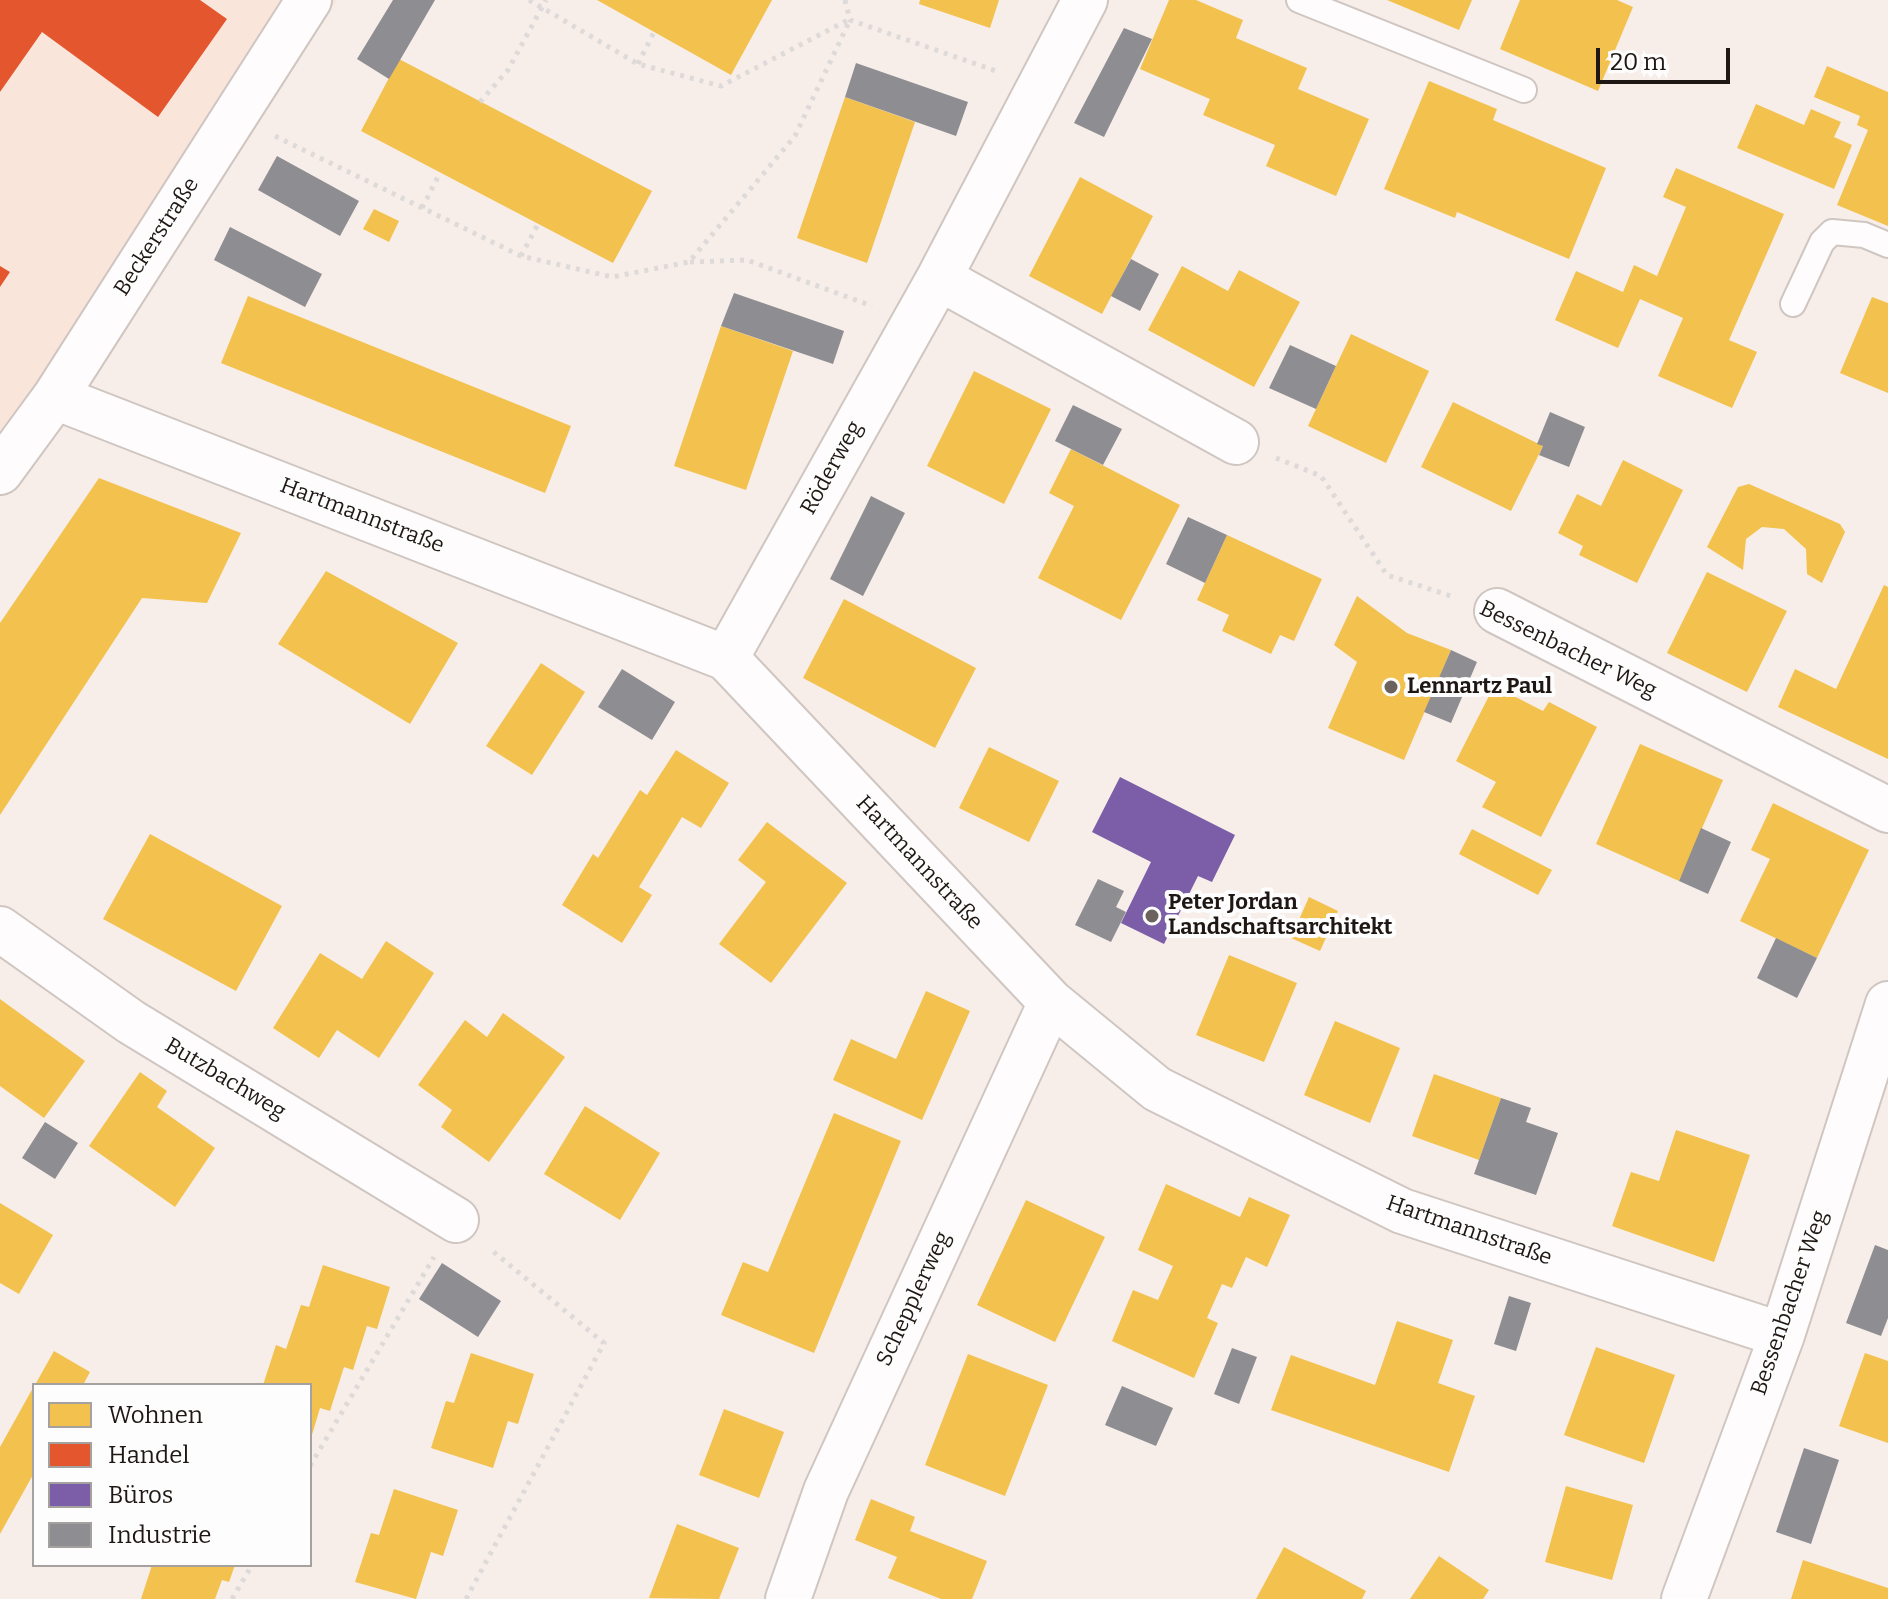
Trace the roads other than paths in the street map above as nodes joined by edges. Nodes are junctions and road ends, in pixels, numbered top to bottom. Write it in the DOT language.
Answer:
graph roads {
  1 [pos="309,0"];
  2 [pos="1085,0"];
  3 [pos="1299,0"];
  4 [pos="1524,90"];
  5 [pos="1888,245"];
  6 [pos="939,278"];
  7 [pos="1793,304"];
  8 [pos="55,397"];
  9 [pos="1236,442"];
  10 [pos="0,472"];
  11 [pos="1497,611"];
  12 [pos="726,658"];
  13 [pos="1888,810"];
  14 [pos="0,929"];
  15 [pos="1051,1002"];
  16 [pos="1888,1004"];
  17 [pos="456,1220"];
  18 [pos="1782,1335"];
  19 [pos="788,1599"];
  20 [pos="1684,1599"];
  1 -- 8 [label="street, Beckerstraße"];
  2 -- 6 [label="street, Röderweg"];
  3 -- 4 [label="lane"];
  5 -- 7 [label="lane"];
  6 -- 9 [label="street"];
  6 -- 12 [label="street, Röderweg"];
  8 -- 10 [label="street, Beckerstraße"];
  8 -- 12 [label="street, Hartmannstraße"];
  11 -- 13 [label="street, Bessenbacher Weg"];
  12 -- 15 [label="street, Hartmannstraße"];
  14 -- 17 [label="street, Butzbachweg"];
  15 -- 18 [label="street, Hartmannstraße"];
  15 -- 19 [label="street, Schepplerweg"];
  16 -- 18 [label="street, Bessenbacher Weg"];
  18 -- 20 [label="street, Bessenbacher Weg"];
}
